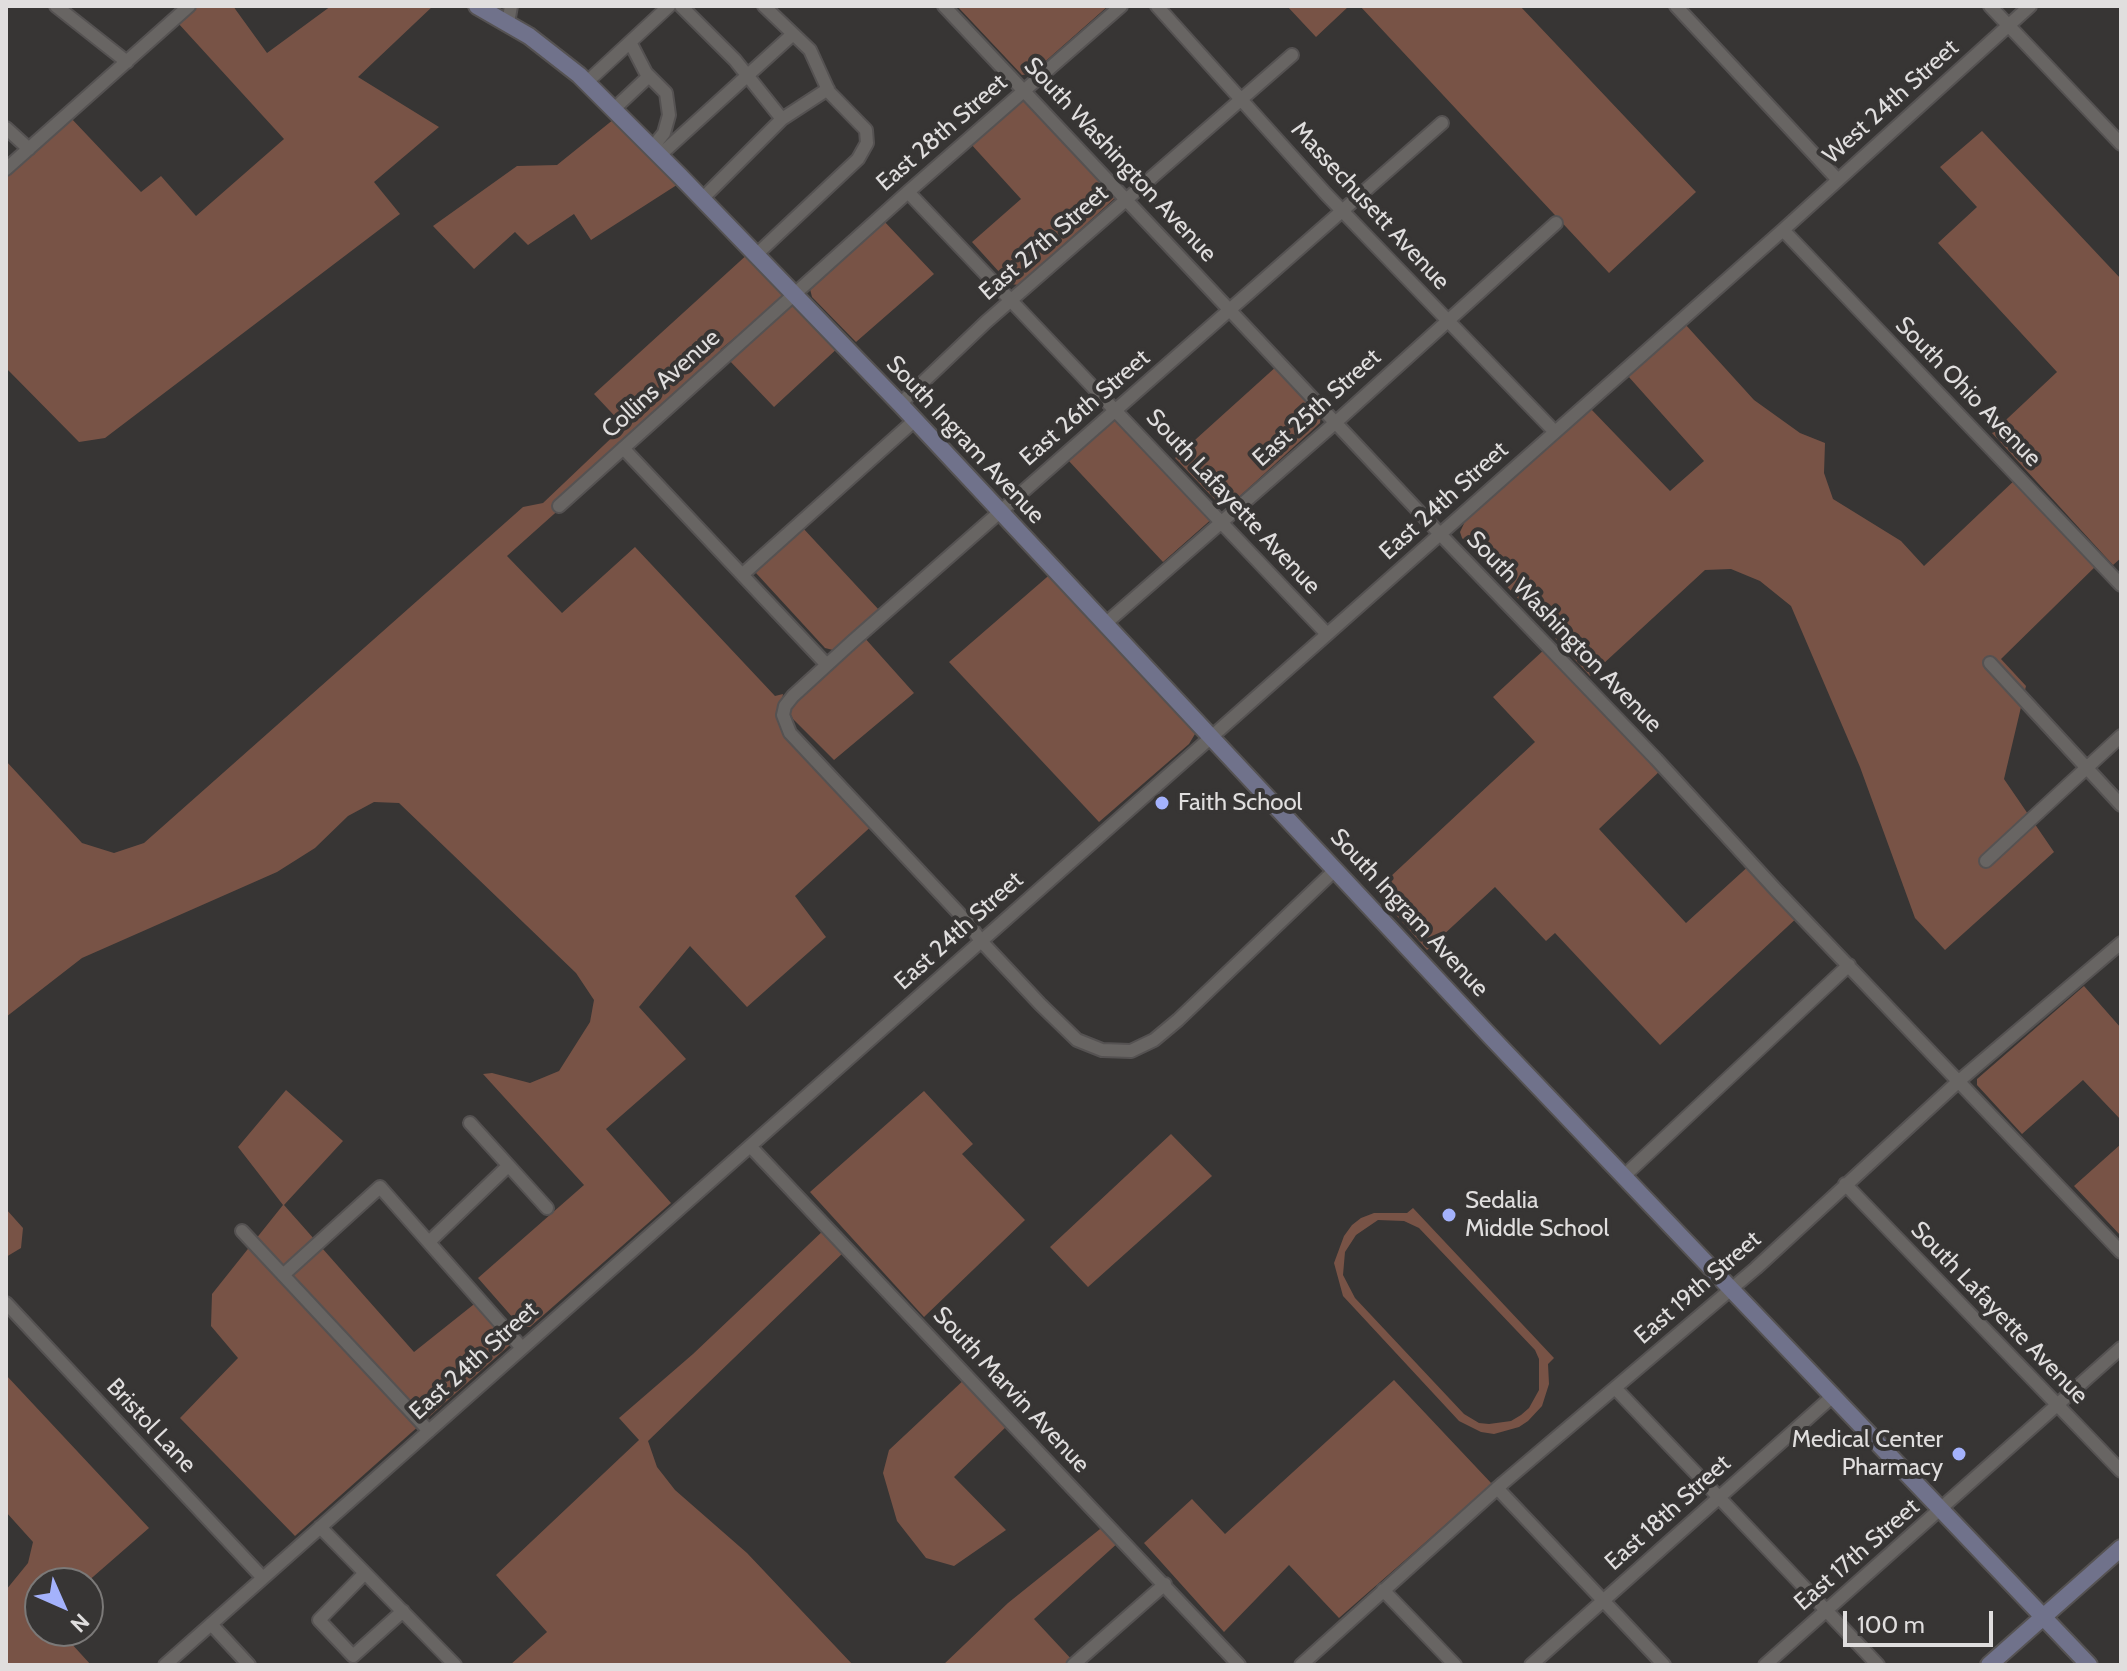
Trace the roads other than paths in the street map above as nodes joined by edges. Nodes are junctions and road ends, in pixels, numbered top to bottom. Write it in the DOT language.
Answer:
graph roads {
  1 [pos="56,6"];
  2 [pos="189,6"];
  3 [pos="477,6"];
  4 [pos="511,6"];
  5 [pos="669,6"];
  6 [pos="681,6"];
  7 [pos="764,6"];
  8 [pos="944,6"];
  9 [pos="1121,6"];
  10 [pos="1157,6"];
  11 [pos="1676,6"];
  12 [pos="1990,6"];
  13 [pos="2030,6"];
  14 [pos="508,23"];
  15 [pos="2008,25"];
  16 [pos="793,34"];
  17 [pos="630,42"];
  18 [pos="1292,55"];
  19 [pos="127,62"];
  20 [pos="748,75"];
  21 [pos="649,76"];
  22 [pos="587,82"];
  23 [pos="828,89"];
  24 [pos="1025,90"];
  25 [pos="1243,101"];
  26 [pos="614,109"];
  27 [pos="782,119"];
  28 [pos="1442,123"];
  29 [pos="6,128"];
  30 [pos="2121,144"];
  31 [pos="29,149"];
  32 [pos="656,152"];
  33 [pos="6,169"];
  34 [pos="1838,180"];
  35 [pos="908,192"];
  36 [pos="702,199"];
  37 [pos="1128,200"];
  38 [pos="1342,211"];
  39 [pos="1556,223"];
  40 [pos="1783,230"];
  41 [pos="756,255"];
  42 [pos="793,295"];
  43 [pos="1011,300"];
  44 [pos="1229,310"];
  45 [pos="1448,321"];
  46 [pos="900,404"];
  47 [pos="1116,410"];
  48 [pos="915,420"];
  49 [pos="1335,423"];
  50 [pos="1555,432"];
  51 [pos="623,448"];
  52 [pos="559,506"];
  53 [pos="1000,512"];
  54 [pos="1221,522"];
  55 [pos="1440,534"];
  56 [pos="743,574"];
  57 [pos="2121,585"];
  58 [pos="1105,624"];
  59 [pos="1327,634"];
  60 [pos="1990,663"];
  61 [pos="827,665"];
  62 [pos="2121,736"];
  63 [pos="1211,738"];
  64 [pos="2086,769"];
  65 [pos="2121,805"];
  66 [pos="1986,861"];
  67 [pos="1336,869"];
  68 [pos="981,941"];
  69 [pos="2121,943"];
  70 [pos="1849,965"];
  71 [pos="1960,1080"];
  72 [pos="470,1123"];
  73 [pos="750,1146"];
  74 [pos="508,1166"];
  75 [pos="1624,1176"];
  76 [pos="1845,1184"];
  77 [pos="547,1208"];
  78 [pos="242,1231"];
  79 [pos="429,1242"];
  80 [pos="2121,1252"];
  81 [pos="283,1275"];
  82 [pos="1731,1289"];
  83 [pos="6,1303"];
  84 [pos="522,1348"];
  85 [pos="2121,1348"];
  86 [pos="1616,1389"];
  87 [pos="1834,1395"];
  88 [pos="2057,1405"];
  89 [pos="429,1431"];
  90 [pos="2121,1471"];
  91 [pos="1497,1488"];
  92 [pos="1719,1497"];
  93 [pos="1942,1509"];
  94 [pos="320,1527"];
  95 [pos="2121,1548"];
  96 [pos="365,1573"];
  97 [pos="263,1578"];
  98 [pos="1165,1584"];
  99 [pos="1383,1590"];
  100 [pos="1603,1600"];
  101 [pos="1827,1610"];
  102 [pos="403,1611"];
  103 [pos="2044,1616"];
  104 [pos="211,1624"];
  105 [pos="165,1665"];
  106 [pos="249,1665"];
  107 [pos="455,1665"];
  108 [pos="1073,1665"];
  109 [pos="1239,1665"];
  110 [pos="1301,1665"];
  111 [pos="1455,1665"];
  112 [pos="1531,1665"];
  113 [pos="1664,1665"];
  114 [pos="1765,1665"];
  115 [pos="1878,1665"];
  116 [pos="1989,1665"];
  117 [pos="2089,1665"];
  1 -- 19 [label="street"];
  2 -- 19 [label="street"];
  3 -- 14 [label="main road, South Ingram Avenue"];
  4 -- 14 [label="street"];
  5 -- 17 [label="street"];
  6 -- 20 [label="street"];
  7 -- 16 [label="street"];
  8 -- 24 [label="street, South Washington Avenue"];
  9 -- 24 [label="street, East 28th Street"];
  10 -- 25 [label="street, Massechusett Avenue"];
  11 -- 34 [label="street"];
  12 -- 15 [label="street"];
  13 -- 15 [label="street, West 24th Street"];
  14 -- 22 [label="main road, South Ingram Avenue"];
  15 -- 30 [label="street"];
  15 -- 34 [label="street, West 24th Street"];
  16 -- 20 [label="street"];
  16 -- 23 [label="street"];
  17 -- 21 [label="street"];
  17 -- 22 [label="street"];
  18 -- 25 [label="street, East 27th Street"];
  19 -- 31 [label="street"];
  20 -- 27 [label="street"];
  20 -- 32 [label="street"];
  21 -- 26 [label="street"];
  21 -- 32 [label="street"];
  22 -- 26 [label="main road, South Ingram Avenue"];
  23 -- 27 [label="street"];
  23 -- 41 [label="street"];
  24 -- 35 [label="street, East 28th Street"];
  24 -- 37 [label="street, South Washington Avenue"];
  25 -- 37 [label="street, East 27th Street"];
  25 -- 38 [label="street, Massechusett Avenue"];
  26 -- 32 [label="main road, South Ingram Avenue"];
  27 -- 36 [label="street"];
  28 -- 38 [label="street, East 26th Street"];
  29 -- 31 [label="street"];
  31 -- 33 [label="street"];
  32 -- 36 [label="main road, South Ingram Avenue"];
  34 -- 40 [label="street, West 24th Street"];
  35 -- 42 [label="street, East 28th Street"];
  35 -- 43 [label="street, South Lafayette Avenue"];
  36 -- 41 [label="main road, South Ingram Avenue"];
  37 -- 43 [label="street, East 27th Street"];
  37 -- 44 [label="street, South Washington Avenue"];
  38 -- 44 [label="street, East 26th Street"];
  38 -- 45 [label="street, Massechusett Avenue"];
  39 -- 45 [label="street, East 25th Street"];
  40 -- 50 [label="street, East 24th Street"];
  40 -- 57 [label="street, South Ohio Avenue"];
  41 -- 42 [label="main road, South Ingram Avenue"];
  42 -- 46 [label="main road, South Ingram Avenue"];
  42 -- 51 [label="street, Collins Avenue"];
  43 -- 46 [label="street, East 27th Street"];
  43 -- 47 [label="street, South Lafayette Avenue"];
  44 -- 47 [label="street, East 26th Street"];
  44 -- 49 [label="street, South Washington Avenue"];
  45 -- 49 [label="street, East 25th Street"];
  45 -- 50 [label="street, Massechusett Avenue"];
  46 -- 48 [label="main road, South Ingram Avenue"];
  47 -- 53 [label="street, East 26th Street"];
  47 -- 54 [label="street, South Lafayette Avenue"];
  48 -- 53 [label="main road, South Ingram Avenue"];
  48 -- 56 [label="street"];
  49 -- 54 [label="street, East 25th Street"];
  49 -- 55 [label="street, South Washington Avenue"];
  50 -- 55 [label="street, East 24th Street"];
  51 -- 52 [label="street, Collins Avenue"];
  51 -- 56 [label="street"];
  53 -- 58 [label="main road, South Ingram Avenue"];
  53 -- 61 [label="street, East 26th Street"];
  54 -- 58 [label="street, East 25th Street"];
  54 -- 59 [label="street, South Lafayette Avenue"];
  55 -- 59 [label="street, East 24th Street"];
  55 -- 70 [label="street, South Washington Avenue"];
  56 -- 61 [label="street"];
  58 -- 63 [label="main road, South Ingram Avenue"];
  59 -- 63 [label="street, East 24th Street"];
  60 -- 64 [label="street"];
  61 -- 68 [label="street, East 26th Street"];
  62 -- 64 [label="street"];
  63 -- 67 [label="main road, South Ingram Avenue"];
  63 -- 68 [label="street, East 24th Street"];
  64 -- 65 [label="street"];
  64 -- 66 [label="street"];
  67 -- 68 [label="street, East 26th Street"];
  67 -- 75 [label="main road, South Ingram Avenue"];
  68 -- 73 [label="street, East 24th Street"];
  69 -- 71 [label="street, East 19th Street"];
  70 -- 71 [label="street, South Washington Avenue"];
  70 -- 75 [label="street"];
  71 -- 76 [label="street, East 19th Street"];
  71 -- 80 [label="street, South Washington Avenue"];
  72 -- 74 [label="street"];
  73 -- 84 [label="street, East 24th Street"];
  73 -- 98 [label="street, South Marvin Avenue"];
  74 -- 77 [label="street"];
  74 -- 79 [label="street"];
  75 -- 82 [label="main road, South Ingram Avenue"];
  76 -- 82 [label="street, East 19th Street"];
  76 -- 88 [label="street, South Lafayette Avenue"];
  78 -- 81 [label="street"];
  79 -- 81 [label="street"];
  79 -- 84 [label="street"];
  81 -- 89 [label="street"];
  82 -- 86 [label="street, East 19th Street"];
  82 -- 87 [label="main road, South Ingram Avenue"];
  83 -- 97 [label="street, Bristol Lane"];
  84 -- 89 [label="street, East 24th Street"];
  85 -- 88 [label="street, East 17th Street"];
  86 -- 91 [label="street, East 19th Street"];
  86 -- 92 [label="street"];
  87 -- 92 [label="street, East 18th Street"];
  87 -- 93 [label="main road, South Ingram Avenue"];
  88 -- 90 [label="street, South Lafayette Avenue"];
  88 -- 93 [label="street, East 17th Street"];
  89 -- 94 [label="street, East 24th Street"];
  91 -- 99 [label="street, East 19th Street"];
  91 -- 100 [label="street"];
  92 -- 100 [label="street, East 18th Street"];
  92 -- 101 [label="street"];
  93 -- 101 [label="street, East 17th Street"];
  93 -- 103 [label="main road, South Ingram Avenue"];
  94 -- 96 [label="street"];
  94 -- 97 [label="street, East 24th Street"];
  95 -- 103 [label="main road"];
  96 -- 102 [label="street"];
  96 -- 102 [label="street"];
  97 -- 104 [label="street, East 24th Street"];
  98 -- 108 [label="street"];
  98 -- 109 [label="street, South Marvin Avenue"];
  99 -- 110 [label="street, East 19th Street"];
  99 -- 111 [label="street"];
  100 -- 112 [label="street, East 18th Street"];
  100 -- 113 [label="street"];
  101 -- 114 [label="street, East 17th Street"];
  101 -- 115 [label="street"];
  102 -- 107 [label="street"];
  103 -- 116 [label="main road"];
  103 -- 117 [label="main road, South Ingram Avenue"];
  104 -- 105 [label="street, East 24th Street"];
  104 -- 106 [label="street"];
}
